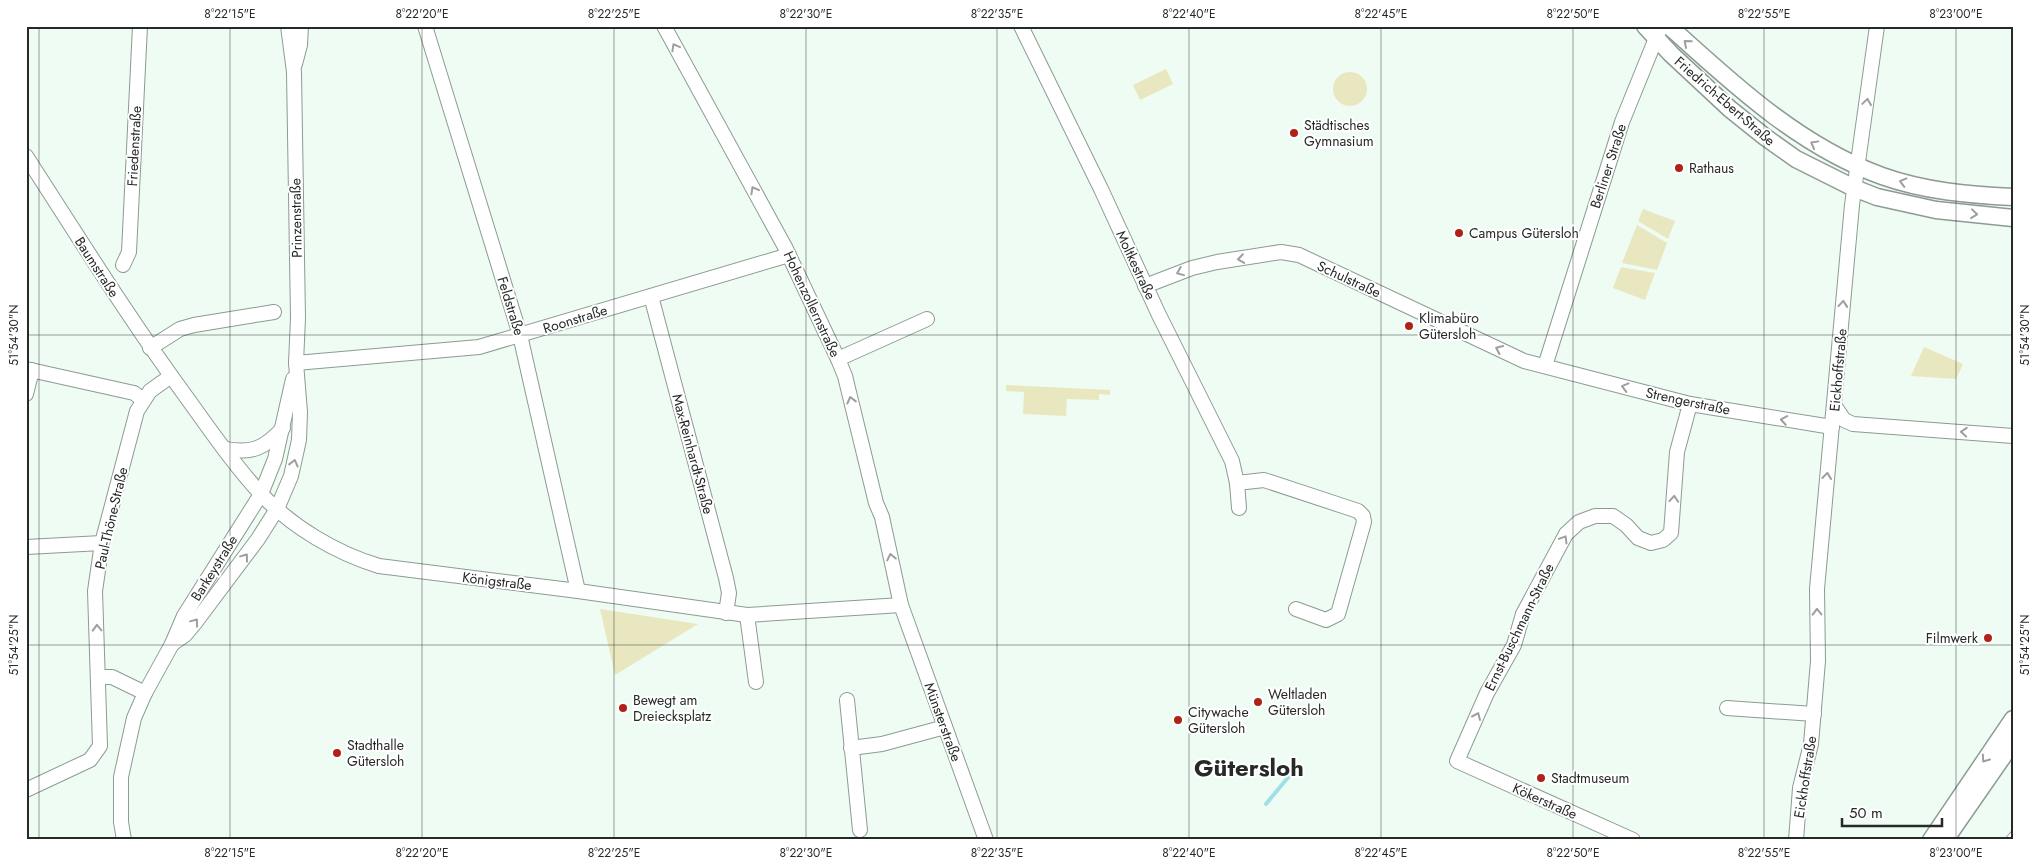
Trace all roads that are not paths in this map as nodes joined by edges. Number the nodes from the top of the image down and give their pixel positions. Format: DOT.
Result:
graph roads {
  1 [pos="140,26"];
  2 [pos="288,26"];
  3 [pos="301,26"];
  4 [pos="425,26"];
  5 [pos="664,26"];
  6 [pos="1021,26"];
  7 [pos="1669,26"];
  8 [pos="1877,26"];
  9 [pos="1654,30"];
  10 [pos="294,72"];
  11 [pos="26,156"];
  12 [pos="1858,166"];
  13 [pos="1854,188"];
  14 [pos="2013,197"];
  15 [pos="2013,218"];
  16 [pos="789,255"];
  17 [pos="123,265"];
  18 [pos="1145,286"];
  19 [pos="651,296"];
  20 [pos="274,312"];
  21 [pos="927,319"];
  22 [pos="520,335"];
  23 [pos="150,348"];
  24 [pos="838,359"];
  25 [pos="296,363"];
  26 [pos="1545,366"];
  27 [pos="29,369"];
  28 [pos="171,376"];
  29 [pos="26,394"];
  30 [pos="143,400"];
  31 [pos="1690,404"];
  32 [pos="1834,405"];
  33 [pos="1832,427"];
  34 [pos="283,428"];
  35 [pos="2013,436"];
  36 [pos="225,449"];
  37 [pos="1237,483"];
  38 [pos="261,494"];
  39 [pos="1239,508"];
  40 [pos="277,509"];
  41 [pos="102,544"];
  42 [pos="26,547"];
  43 [pos="578,591"];
  44 [pos="900,605"];
  45 [pos="1296,609"];
  46 [pos="726,613"];
  47 [pos="747,615"];
  48 [pos="172,644"];
  49 [pos="99,676"];
  50 [pos="756,682"];
  51 [pos="145,693"];
  52 [pos="847,700"];
  53 [pos="1727,708"];
  54 [pos="1814,714"];
  55 [pos="2013,719"];
  56 [pos="945,726"];
  57 [pos="2013,742"];
  58 [pos="851,748"];
  59 [pos="1457,761"];
  60 [pos="26,790"];
  61 [pos="860,830"];
  62 [pos="984,834"];
  63 [pos="124,840"];
  64 [pos="1633,840"];
  65 [pos="1796,840"];
  66 [pos="1931,840"];
  67 [pos="1945,840"];
  1 -- 17 [label="street, Friedenstraße"];
  2 -- 10 [label="street, Prinzenstraße"];
  3 -- 10 [label="street, Prinzenstraße"];
  4 -- 22 [label="street, Feldstraße"];
  16 -- 5 [label="street, Hohenzollernstraße, one-way"];
  6 -- 18 [label="street, Moltkestraße"];
  12 -- 7 [label="main road, Friedrich-Ebert-Straße, one-way"];
  12 -- 8 [label="street, Eickhoffstraße, one-way"];
  9 -- 13 [label="main road, Friedrich-Ebert-Straße"];
  9 -- 26 [label="street, Berliner Straße"];
  10 -- 25 [label="street, Prinzenstraße"];
  11 -- 23 [label="street, Baumstraße"];
  12 -- 13 [label="street, Eickhoffstraße"];
  14 -- 12 [label="main road, Friedrich-Ebert-Straße, one-way"];
  13 -- 15 [label="main road, Friedrich-Ebert-Straße, one-way"];
  32 -- 13 [label="street, Eickhoffstraße, one-way"];
  16 -- 19 [label="street, Roonstraße"];
  16 -- 24 [label="street, Hohenzollernstraße"];
  26 -- 18 [label="street, Schulstraße, one-way"];
  18 -- 37 [label="street, Moltkestraße"];
  19 -- 22 [label="street, Roonstraße"];
  19 -- 46 [label="street, Max-Reinhardt-Straße"];
  20 -- 23 [label="street"];
  21 -- 24 [label="street"];
  22 -- 25 [label="street, Roonstraße"];
  22 -- 43 [label="street, Feldstraße"];
  23 -- 28 [label="street, Baumstraße"];
  44 -- 24 [label="street, Hohenzollernstraße, one-way"];
  25 -- 34 [label="street, Prinzenstraße"];
  40 -- 25 [label="street, Prinzenstraße, one-way"];
  31 -- 26 [label="street, Strengerstraße, one-way"];
  27 -- 29 [label="street"];
  27 -- 30 [label="street"];
  28 -- 30 [label="street, Paul-Thöne-Straße"];
  28 -- 36 [label="street, Königstraße"];
  30 -- 41 [label="street, Paul-Thöne-Straße"];
  33 -- 31 [label="street, Strengerstraße, one-way"];
  59 -- 31 [label="street, Ernst-Buschmann-Straße, one-way"];
  32 -- 33 [label="street, Eickhoffstraße"];
  35 -- 32 [label="street, one-way"];
  54 -- 33 [label="street, Eickhoffstraße, one-way"];
  34 -- 36 [label="street"];
  34 -- 38 [label="street, Prinzenstraße"];
  36 -- 38 [label="street, Königstraße"];
  37 -- 39 [label="street, Moltkestraße"];
  37 -- 45 [label="street"];
  38 -- 40 [label="street, Königstraße"];
  38 -- 48 [label="street, Barkeystraße"];
  40 -- 43 [label="street, Königstraße"];
  48 -- 40 [label="street, Barkeystraße, one-way"];
  41 -- 42 [label="street"];
  49 -- 41 [label="street, Paul-Thöne-Straße, one-way"];
  43 -- 46 [label="street, Königstraße"];
  44 -- 47 [label="street, Königstraße"];
  44 -- 56 [label="street, Münsterstraße"];
  46 -- 47 [label="street, Königstraße"];
  47 -- 50 [label="street"];
  48 -- 51 [label="street, Barkeystraße"];
  49 -- 51 [label="street"];
  49 -- 60 [label="street, Paul-Thöne-Straße"];
  51 -- 63 [label="street, Barkeystraße"];
  52 -- 58 [label="street"];
  53 -- 54 [label="street"];
  54 -- 65 [label="street, Eickhoffstraße"];
  55 -- 66 [label="main road, one-way"];
  56 -- 58 [label="street"];
  56 -- 62 [label="street, Münsterstraße"];
  57 -- 67 [label="main road"];
  58 -- 61 [label="street"];
  59 -- 64 [label="street, Kökerstraße"];
}
